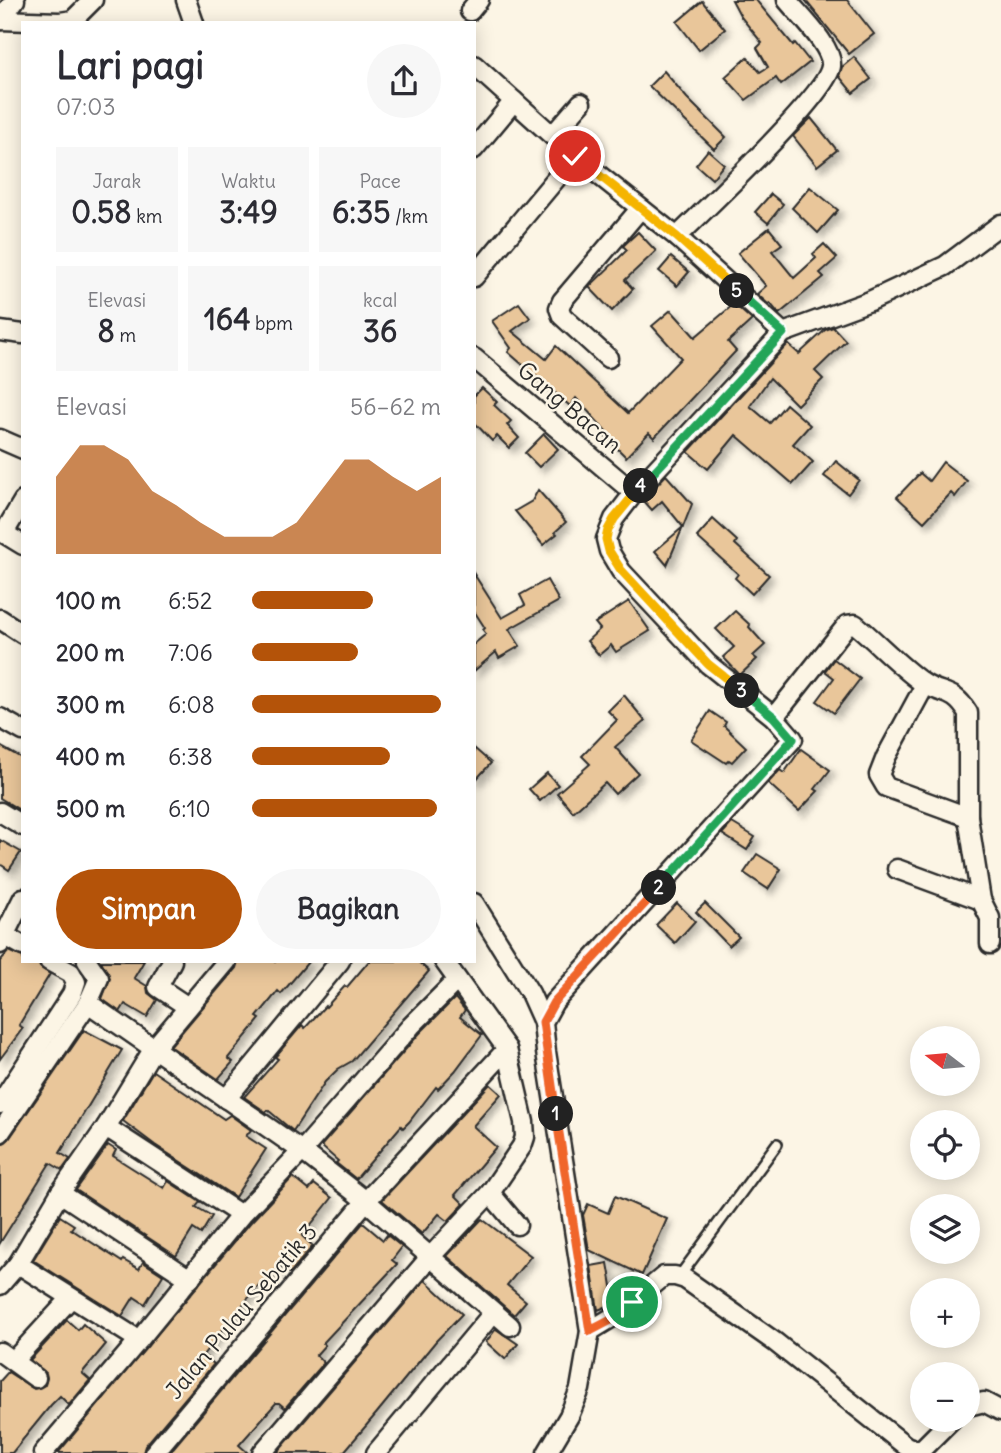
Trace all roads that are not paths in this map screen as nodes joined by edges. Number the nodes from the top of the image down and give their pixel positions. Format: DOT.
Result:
graph roads {
  1 [pos="15,0"];
  2 [pos="93,0"];
  3 [pos="186,0"];
  4 [pos="788,0"];
  5 [pos="0,20"];
  6 [pos="30,21"];
  7 [pos="66,21"];
  8 [pos="193,21"];
  9 [pos="476,67"];
  10 [pos="514,101"];
  11 [pos="581,103"];
  12 [pos="553,135"];
  13 [pos="476,147"];
  14 [pos="575,156"];
  15 [pos="640,209"];
  16 [pos="1001,224"];
  17 [pos="677,237"];
  18 [pos="476,274"];
  19 [pos="0,331"];
  20 [pos="783,333"];
  21 [pos="21,334"];
  22 [pos="608,358"];
  23 [pos="476,360"];
  24 [pos="0,439"];
  25 [pos="21,448"];
  26 [pos="634,493"];
  27 [pos="21,504"];
  28 [pos="2,532"];
  29 [pos="21,544"];
  30 [pos="0,619"];
  31 [pos="21,633"];
  32 [pos="925,685"];
  33 [pos="774,717"];
  34 [pos="0,718"];
  35 [pos="21,731"];
  36 [pos="0,813"];
  37 [pos="968,817"];
  38 [pos="21,825"];
  39 [pos="897,869"];
  40 [pos="981,900"];
  41 [pos="476,906"];
  42 [pos="12,915"];
  43 [pos="2,937"];
  44 [pos="990,944"];
  45 [pos="21,945"];
  46 [pos="53,963"];
  47 [pos="88,963"];
  48 [pos="171,963"];
  49 [pos="226,963"];
  50 [pos="338,963"];
  51 [pos="445,963"];
  52 [pos="457,980"];
  53 [pos="88,1003"];
  54 [pos="188,1007"];
  55 [pos="543,1022"];
  56 [pos="154,1048"];
  57 [pos="507,1049"];
  58 [pos="226,1100"];
  59 [pos="0,1104"];
  60 [pos="106,1127"];
  61 [pos="0,1133"];
  62 [pos="777,1144"];
  63 [pos="302,1151"];
  64 [pos="60,1193"];
  65 [pos="491,1193"];
  66 [pos="366,1201"];
  67 [pos="241,1215"];
  68 [pos="517,1225"];
  69 [pos="430,1255"];
  70 [pos="18,1264"];
  71 [pos="679,1277"];
  72 [pos="190,1279"];
  73 [pos="1,1282"];
  74 [pos="71,1298"];
  75 [pos="493,1313"];
  76 [pos="510,1326"];
  77 [pos="590,1331"];
  78 [pos="139,1340"];
  79 [pos="7,1356"];
  80 [pos="36,1378"];
  81 [pos="980,1403"];
  82 [pos="1001,1411"];
  83 [pos="939,1432"];
  84 [pos="43,1453"];
  85 [pos="154,1453"];
  86 [pos="262,1453"];
  87 [pos="376,1453"];
  88 [pos="547,1453"];
  1 -- 5 [label="street"];
  2 -- 7 [label="street"];
  3 -- 8 [label="street"];
  4 -- 17 [label="street"];
  5 -- 6 [label="street"];
  9 -- 10 [label="street"];
  10 -- 12 [label="street"];
  10 -- 13 [label="street"];
  11 -- 12 [label="street"];
  12 -- 14 [label="street"];
  14 -- 15 [label="street"];
  14 -- 18 [label="street"];
  15 -- 17 [label="street"];
  15 -- 22 [label="street"];
  16 -- 20 [label="street"];
  17 -- 20 [label="street"];
  19 -- 21 [label="street"];
  20 -- 26 [label="street"];
  23 -- 26 [label="street, Gang Bacan"];
  24 -- 25 [label="street"];
  26 -- 33 [label="street"];
  27 -- 28 [label="street"];
  28 -- 29 [label="street"];
  30 -- 31 [label="street"];
  32 -- 33 [label="street"];
  32 -- 37 [label="street"];
  32 -- 37 [label="street"];
  33 -- 55 [label="street"];
  34 -- 35 [label="street"];
  36 -- 38 [label="street"];
  37 -- 40 [label="street"];
  39 -- 40 [label="street"];
  40 -- 44 [label="street"];
  41 -- 55 [label="street"];
  42 -- 43 [label="street"];
  43 -- 45 [label="street"];
  46 -- 59 [label="street"];
  47 -- 53 [label="street"];
  48 -- 54 [label="street"];
  49 -- 54 [label="street"];
  50 -- 58 [label="street"];
  51 -- 52 [label="street"];
  52 -- 57 [label="street"];
  52 -- 63 [label="street"];
  53 -- 56 [label="street"];
  53 -- 61 [label="street"];
  54 -- 56 [label="street"];
  55 -- 77 [label="street"];
  56 -- 58 [label="street"];
  56 -- 60 [label="street"];
  57 -- 65 [label="street"];
  57 -- 66 [label="street, Jalan Pulau Sebatik 3"];
  58 -- 63 [label="street"];
  60 -- 64 [label="street"];
  60 -- 67 [label="street"];
  62 -- 71 [label="lane"];
  63 -- 66 [label="street"];
  63 -- 67 [label="street"];
  64 -- 70 [label="street"];
  64 -- 72 [label="street"];
  65 -- 68 [label="street"];
  65 -- 69 [label="street"];
  66 -- 69 [label="street"];
  66 -- 85 [label="street, Jalan Pulau Sebatik 3"];
  67 -- 72 [label="street"];
  69 -- 75 [label="street"];
  69 -- 86 [label="street"];
  70 -- 73 [label="street"];
  70 -- 74 [label="street"];
  71 -- 77 [label="street"];
  71 -- 83 [label="street"];
  72 -- 78 [label="street"];
  74 -- 78 [label="street"];
  74 -- 79 [label="street"];
  75 -- 76 [label="street"];
  75 -- 87 [label="street"];
  77 -- 88 [label="street"];
  78 -- 84 [label="street"];
  79 -- 80 [label="street"];
  81 -- 82 [label="street"];
}
